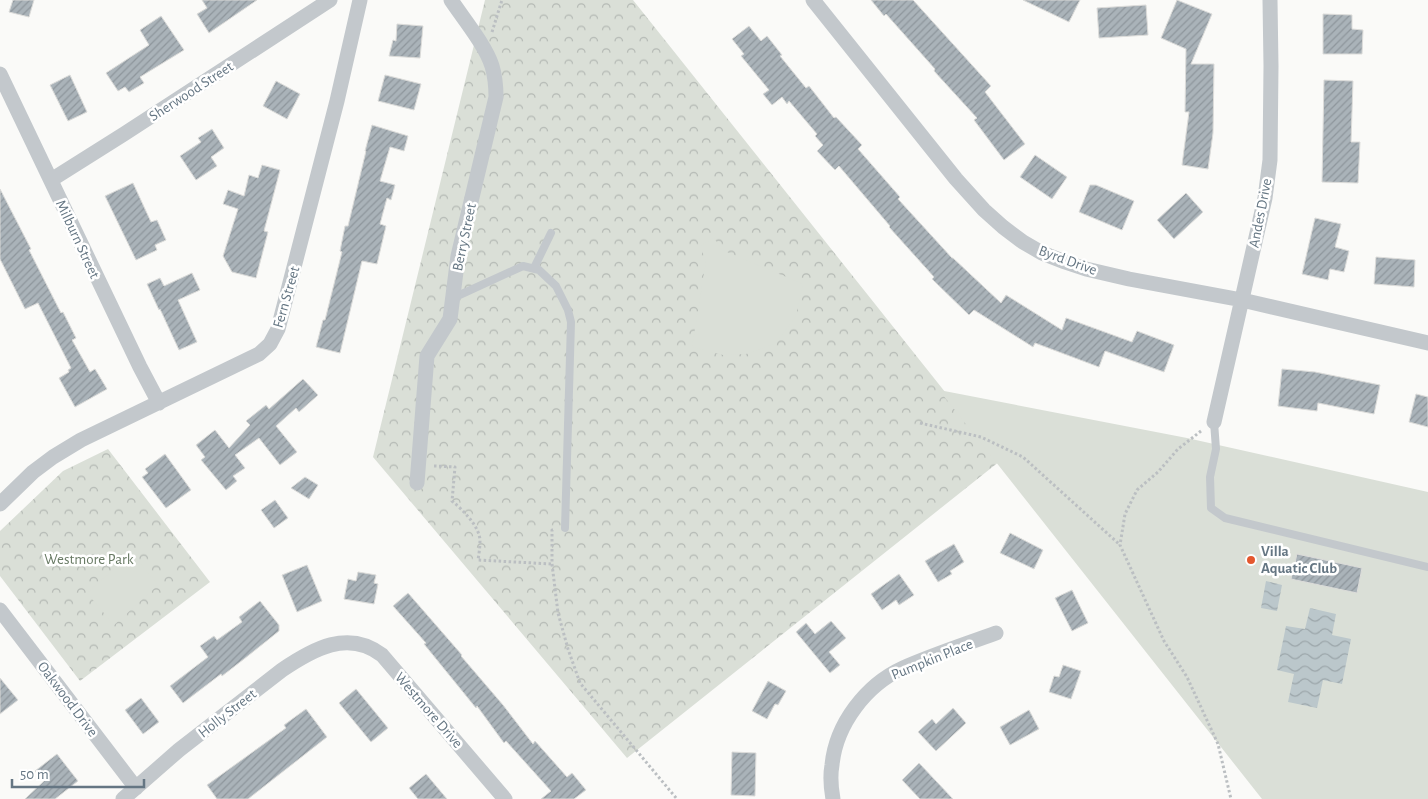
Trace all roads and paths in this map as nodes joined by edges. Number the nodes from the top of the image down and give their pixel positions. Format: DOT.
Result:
graph roads {
  1 [pos="330,0"];
  2 [pos="360,0"];
  3 [pos="451,0"];
  4 [pos="502,0"];
  5 [pos="813,0"];
  6 [pos="1270,0"];
  7 [pos="485,52"];
  8 [pos="0,74"];
  9 [pos="50,180"];
  10 [pos="551,234"];
  11 [pos="534,268"];
  12 [pos="453,298"];
  13 [pos="1242,300"];
  14 [pos="1428,343"];
  15 [pos="158,403"];
  16 [pos="1214,422"];
  17 [pos="920,423"];
  18 [pos="418,466"];
  19 [pos="417,483"];
  20 [pos="0,504"];
  21 [pos="565,528"];
  22 [pos="1120,545"];
  23 [pos="552,564"];
  24 [pos="1428,566"];
  25 [pos="0,610"];
  26 [pos="996,633"];
  27 [pos="340,642"];
  28 [pos="136,788"];
  29 [pos="123,799"];
  30 [pos="505,799"];
  31 [pos="677,799"];
  32 [pos="833,799"];
  33 [pos="1231,799"];
  1 -- 9 [label="street, Sherwood Street"];
  2 -- 15 [label="street, Fern Street"];
  3 -- 7 [label="street, Berry Street"];
  4 -- 7 [label="path"];
  5 -- 13 [label="street, Byrd Drive"];
  6 -- 13 [label="street, Andes Drive"];
  7 -- 12 [label="street, Berry Street"];
  8 -- 9 [label="street, Milburn Street"];
  9 -- 15 [label="street, Milburn Street"];
  10 -- 11 [label="lane"];
  11 -- 12 [label="lane"];
  11 -- 21 [label="lane"];
  12 -- 18 [label="street, Berry Street"];
  13 -- 14 [label="street, Byrd Drive"];
  13 -- 16 [label="street, Andes Drive"];
  15 -- 20 [label="street, Fern Street"];
  16 -- 22 [label="path"];
  16 -- 24 [label="lane"];
  17 -- 22 [label="path"];
  18 -- 19 [label="street, Berry Street"];
  18 -- 23 [label="path"];
  21 -- 23 [label="path"];
  22 -- 33 [label="path"];
  23 -- 31 [label="path"];
  25 -- 28 [label="street, Oakwood Drive"];
  26 -- 32 [label="street, Pumpkin Place"];
  27 -- 28 [label="street, Holly Street"];
  27 -- 30 [label="street, Westmore Drive"];
  28 -- 29 [label="street, Holly Street"];
}
